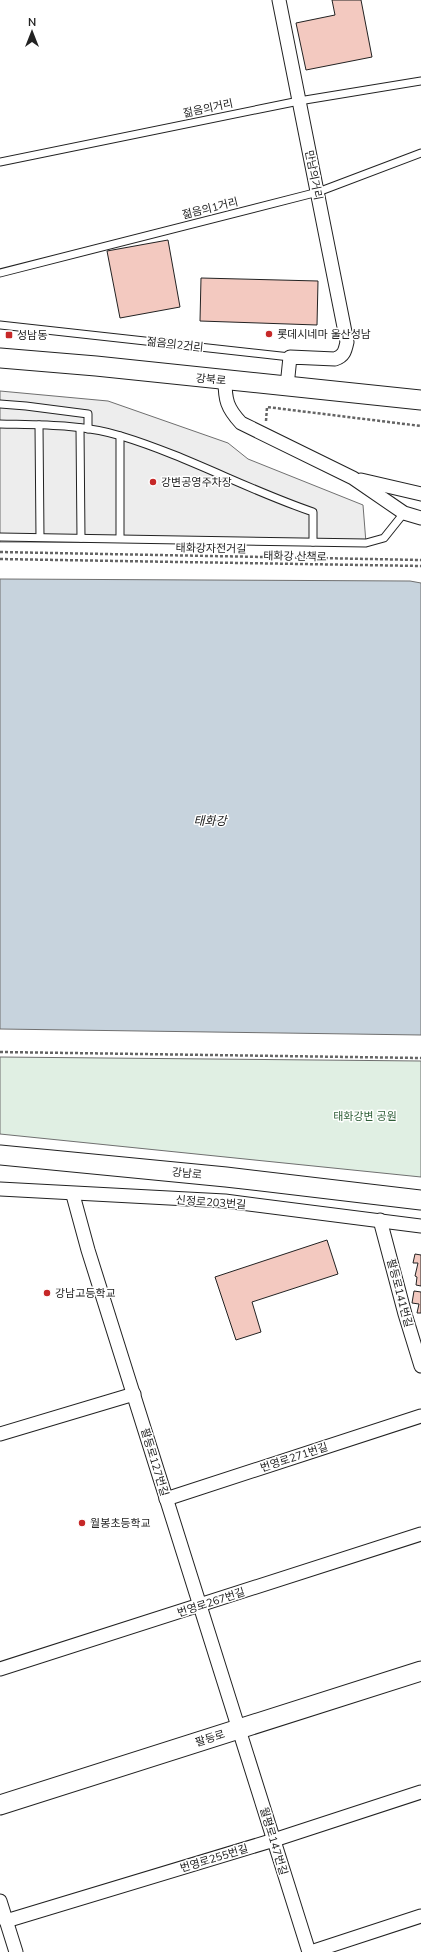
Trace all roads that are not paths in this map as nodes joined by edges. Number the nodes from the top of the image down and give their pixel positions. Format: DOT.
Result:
graph roads {
  1 [pos="279,0"];
  2 [pos="421,81"];
  3 [pos="299,101"];
  4 [pos="421,153"];
  5 [pos="0,162"];
  6 [pos="318,192"];
  7 [pos="0,273"];
  8 [pos="0,325"];
  9 [pos="346,350"];
  10 [pos="290,357"];
  11 [pos="0,358"];
  12 [pos="225,380"];
  13 [pos="287,386"];
  14 [pos="421,400"];
  15 [pos="0,404"];
  16 [pos="0,424"];
  17 [pos="39,425"];
  18 [pos="80,428"];
  19 [pos="88,429"];
  20 [pos="120,436"];
  21 [pos="353,478"];
  22 [pos="421,494"];
  23 [pos="404,513"];
  24 [pos="421,518"];
  25 [pos="0,537"];
  26 [pos="40,537"];
  27 [pos="81,538"];
  28 [pos="120,538"];
  29 [pos="313,542"];
  30 [pos="0,1155"];
  31 [pos="0,1189"];
  32 [pos="74,1194"];
  33 [pos="421,1200"];
  34 [pos="380,1220"];
  35 [pos="421,1226"];
  36 [pos="421,1366"];
  37 [pos="134,1394"];
  38 [pos="421,1416"];
  39 [pos="0,1434"];
  40 [pos="166,1499"];
  41 [pos="421,1534"];
  42 [pos="200,1605"];
  43 [pos="0,1669"];
  44 [pos="421,1671"];
  45 [pos="239,1729"];
  46 [pos="421,1792"];
  47 [pos="0,1806"];
  48 [pos="274,1840"];
  49 [pos="0,1901"];
  50 [pos="421,1916"];
  51 [pos="6,1921"];
  52 [pos="16,1952"];
  53 [pos="310,1952"];
  1 -- 3 [label="street, 만남의거리"];
  2 -- 3 [label="lane, 젊음의거리"];
  3 -- 5 [label="lane, 젊음의거리"];
  3 -- 6 [label="street, 만남의거리"];
  4 -- 6 [label="lane, 젊음의1거리"];
  6 -- 7 [label="lane, 젊음의1거리"];
  6 -- 9 [label="street, 만남의거리"];
  8 -- 10 [label="lane, 젊음의2거리"];
  9 -- 10 [label="street, 젊음의2거리"];
  10 -- 13 [label="street"];
  11 -- 12 [label="main road, 강북로"];
  12 -- 13 [label="main road, 강북로"];
  12 -- 21 [label="street"];
  13 -- 14 [label="main road, 강북로"];
  15 -- 19 [label="lane"];
  16 -- 17 [label="lane"];
  17 -- 18 [label="lane"];
  17 -- 26 [label="lane"];
  18 -- 19 [label="lane"];
  18 -- 27 [label="lane"];
  19 -- 20 [label="lane"];
  20 -- 28 [label="lane"];
  20 -- 29 [label="lane"];
  21 -- 22 [label="street"];
  21 -- 23 [label="street"];
  23 -- 24 [label="street"];
  23 -- 29 [label="lane"];
  25 -- 26 [label="lane"];
  26 -- 27 [label="lane"];
  27 -- 28 [label="lane"];
  28 -- 29 [label="lane"];
  30 -- 33 [label="main road, 강남로"];
  31 -- 32 [label="street, 신정로203번길"];
  32 -- 34 [label="street, 신정로203번길"];
  32 -- 37 [label="street, 팔등로127번길"];
  34 -- 35 [label="street, 신정로203번길"];
  34 -- 36 [label="street, 팔등로141번길"];
  37 -- 39 [label="street"];
  37 -- 40 [label="street, 팔등로127번길"];
  38 -- 40 [label="street, 번영로271번길"];
  40 -- 42 [label="street, 팔등로127번길"];
  41 -- 42 [label="street, 번영로267번길"];
  42 -- 43 [label="street, 번영로267번길"];
  42 -- 45 [label="street, 팔등로127번길"];
  44 -- 45 [label="main road, 팔등로"];
  45 -- 47 [label="main road, 팔등로"];
  45 -- 48 [label="street, 월평로147번길"];
  46 -- 48 [label="street, 번영로255번길"];
  48 -- 51 [label="street, 번영로255번길"];
  48 -- 53 [label="street, 월평로147번길"];
  49 -- 51 [label="street"];
  50 -- 53 [label="street"];
  51 -- 52 [label="street"];
}
